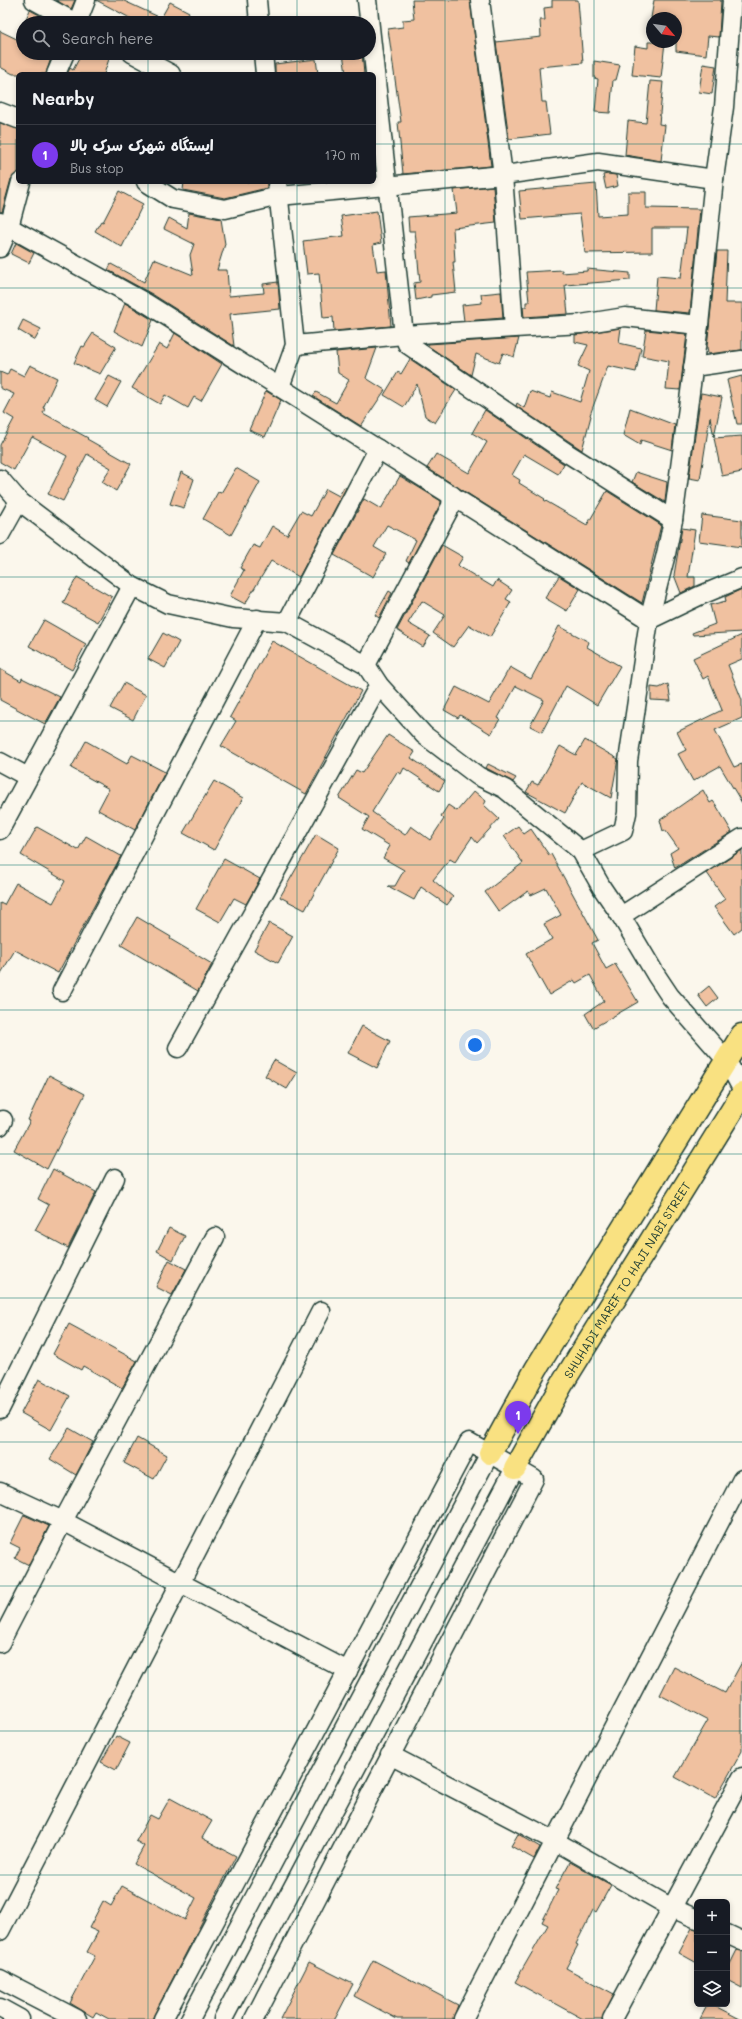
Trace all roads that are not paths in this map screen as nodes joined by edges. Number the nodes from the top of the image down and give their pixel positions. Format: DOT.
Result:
graph roads {
  1 [pos="34,0"];
  2 [pos="86,0"];
  3 [pos="257,0"];
  4 [pos="367,0"];
  5 [pos="480,0"];
  6 [pos="732,0"];
  7 [pos="63,16"];
  8 [pos="79,16"];
  9 [pos="259,16"];
  10 [pos="369,16"];
  11 [pos="62,60"];
  12 [pos="145,60"];
  13 [pos="264,60"];
  14 [pos="373,60"];
  15 [pos="57,72"];
  16 [pos="167,72"];
  17 [pos="265,72"];
  18 [pos="374,72"];
  19 [pos="376,88"];
  20 [pos="0,112"];
  21 [pos="16,119"];
  22 [pos="503,175"];
  23 [pos="714,179"];
  24 [pos="20,184"];
  25 [pos="149,184"];
  26 [pos="386,185"];
  27 [pos="278,189"];
  28 [pos="4,224"];
  29 [pos="0,248"];
  30 [pos="699,325"];
  31 [pos="514,328"];
  32 [pos="404,335"];
  33 [pos="295,345"];
  34 [pos="742,360"];
  35 [pos="693,367"];
  36 [pos="280,387"];
  37 [pos="378,449"];
  38 [pos="0,479"];
  39 [pos="452,495"];
  40 [pos="19,500"];
  41 [pos="673,520"];
  42 [pos="0,535"];
  43 [pos="742,578"];
  44 [pos="132,586"];
  45 [pos="257,619"];
  46 [pos="649,620"];
  47 [pos="287,622"];
  48 [pos="366,664"];
  49 [pos="379,685"];
  50 [pos="0,762"];
  51 [pos="28,777"];
  52 [pos="0,830"];
  53 [pos="742,838"];
  54 [pos="581,851"];
  55 [pos="621,916"];
  56 [pos="62,991"];
  57 [pos="742,1036"];
  58 [pos="178,1048"];
  59 [pos="727,1061"];
  60 [pos="742,1089"];
  61 [pos="742,1094"];
  62 [pos="115,1178"];
  63 [pos="215,1237"];
  64 [pos="321,1311"];
  65 [pos="0,1409"];
  66 [pos="490,1453"];
  67 [pos="515,1468"];
  68 [pos="742,1479"];
  69 [pos="0,1492"];
  70 [pos="63,1521"];
  71 [pos="180,1583"];
  72 [pos="0,1644"];
  73 [pos="348,1672"];
  74 [pos="390,1755"];
  75 [pos="742,1777"];
  76 [pos="555,1841"];
  77 [pos="672,1908"];
  78 [pos="694,1918"];
  79 [pos="0,1931"];
  80 [pos="729,1935"];
  81 [pos="742,1941"];
  82 [pos="0,1979"];
  83 [pos="0,2008"];
  84 [pos="20,2019"];
  85 [pos="77,2019"];
  86 [pos="163,2019"];
  87 [pos="190,2019"];
  88 [pos="223,2019"];
  89 [pos="254,2019"];
  90 [pos="463,2019"];
  91 [pos="612,2019"];
  1 -- 7 [label="street"];
  2 -- 8 [label="street"];
  3 -- 9 [label="street"];
  4 -- 10 [label="street"];
  5 -- 22 [label="street"];
  6 -- 23 [label="street"];
  11 -- 15 [label="street"];
  12 -- 16 [label="street"];
  13 -- 17 [label="street"];
  14 -- 18 [label="street"];
  19 -- 26 [label="street"];
  20 -- 21 [label="street"];
  22 -- 23 [label="street"];
  22 -- 26 [label="street"];
  22 -- 31 [label="street"];
  23 -- 30 [label="street"];
  24 -- 28 [label="street"];
  25 -- 27 [label="street"];
  26 -- 27 [label="street"];
  26 -- 32 [label="street"];
  27 -- 33 [label="street"];
  28 -- 29 [label="street"];
  28 -- 36 [label="street"];
  30 -- 31 [label="street"];
  30 -- 35 [label="street"];
  31 -- 32 [label="street"];
  32 -- 33 [label="street"];
  32 -- 41 [label="street"];
  33 -- 36 [label="street"];
  34 -- 35 [label="street"];
  35 -- 41 [label="street"];
  36 -- 37 [label="street"];
  37 -- 39 [label="street"];
  37 -- 47 [label="street"];
  38 -- 40 [label="street"];
  39 -- 46 [label="street"];
  39 -- 48 [label="street"];
  40 -- 42 [label="street"];
  40 -- 44 [label="street"];
  41 -- 46 [label="street"];
  43 -- 46 [label="street"];
  44 -- 45 [label="street"];
  44 -- 51 [label="street"];
  45 -- 47 [label="street"];
  45 -- 56 [label="street"];
  46 -- 54 [label="street"];
  47 -- 48 [label="street"];
  48 -- 49 [label="street"];
  49 -- 54 [label="street"];
  49 -- 58 [label="street"];
  50 -- 51 [label="street"];
  51 -- 52 [label="street"];
  53 -- 55 [label="street"];
  54 -- 55 [label="street"];
  55 -- 59 [label="street"];
  57 -- 59 [label="main road"];
  59 -- 60 [label="street"];
  59 -- 66 [label="main road"];
  61 -- 67 [label="main road, SHUHADI MAREF TO HAJI NABI STREET"];
  62 -- 65 [label="street"];
  63 -- 70 [label="street"];
  64 -- 71 [label="street"];
  66 -- 67 [label="street"];
  66 -- 73 [label="street"];
  66 -- 87 [label="street"];
  67 -- 74 [label="street"];
  67 -- 88 [label="street"];
  68 -- 76 [label="street"];
  69 -- 70 [label="street"];
  70 -- 71 [label="street"];
  70 -- 72 [label="street"];
  71 -- 73 [label="street"];
  71 -- 79 [label="street"];
  73 -- 86 [label="street"];
  74 -- 76 [label="street"];
  74 -- 89 [label="street"];
  75 -- 77 [label="street"];
  76 -- 77 [label="street"];
  76 -- 90 [label="street"];
  77 -- 78 [label="street"];
  77 -- 91 [label="street"];
  80 -- 81 [label="street"];
  82 -- 85 [label="street"];
  83 -- 84 [label="street"];
}
